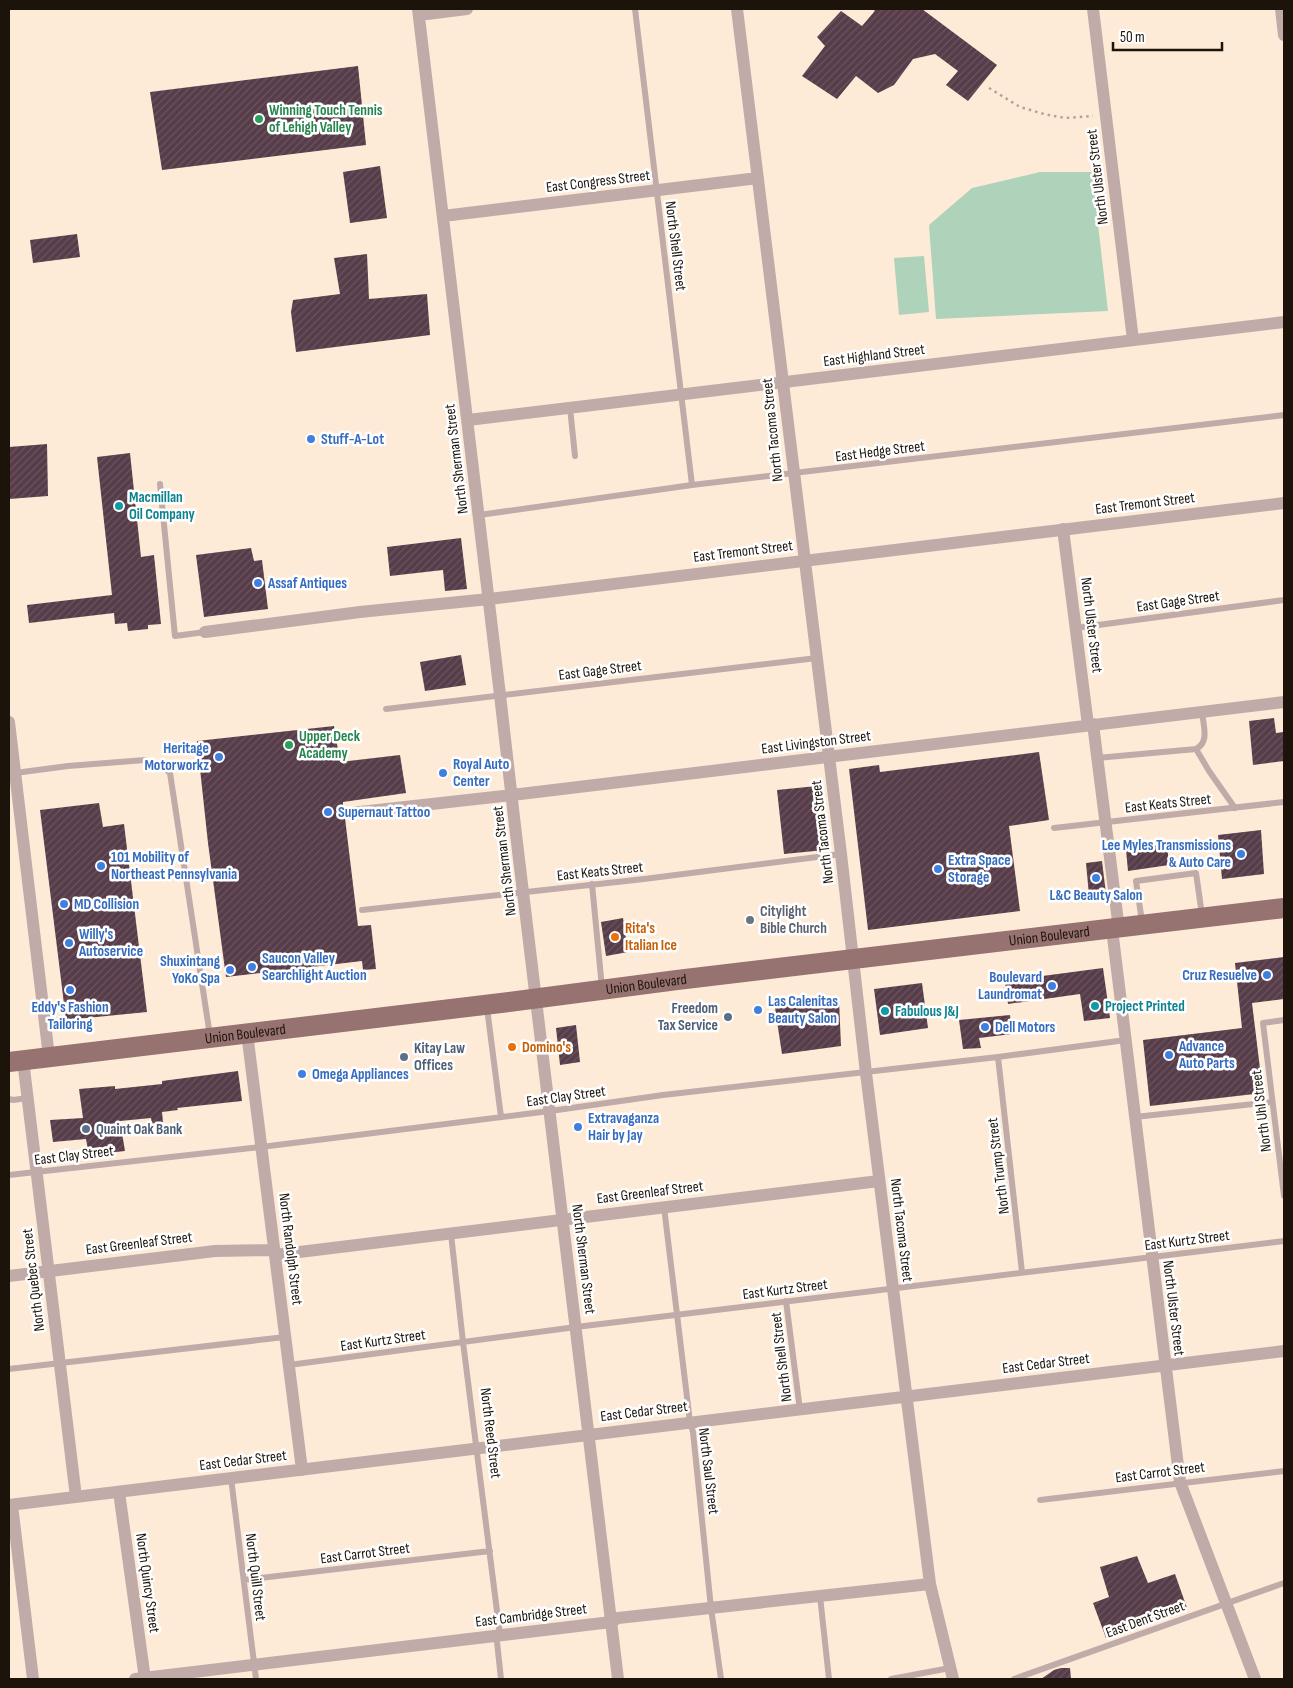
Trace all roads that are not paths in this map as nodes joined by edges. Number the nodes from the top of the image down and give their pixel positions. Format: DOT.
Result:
graph roads {
  1 [pos="467,9"];
  2 [pos="635,9"];
  3 [pos="737,9"];
  4 [pos="1093,9"];
  5 [pos="1281,9"];
  6 [pos="418,12"];
  7 [pos="1284,35"];
  8 [pos="758,178"];
  9 [pos="656,190"];
  10 [pos="443,216"];
  11 [pos="1284,322"];
  12 [pos="1133,340"];
  13 [pos="783,382"];
  14 [pos="681,394"];
  15 [pos="570,408"];
  16 [pos="1284,415"];
  17 [pos="468,420"];
  18 [pos="575,456"];
  19 [pos="793,474"];
  20 [pos="160,484"];
  21 [pos="692,486"];
  22 [pos="1284,503"];
  23 [pos="478,515"];
  24 [pos="1063,529"];
  25 [pos="804,560"];
  26 [pos="489,599"];
  27 [pos="1284,600"];
  28 [pos="1076,628"];
  29 [pos="205,632"];
  30 [pos="817,658"];
  31 [pos="500,695"];
  32 [pos="1284,702"];
  33 [pos="386,709"];
  34 [pos="1202,711"];
  35 [pos="9,722"];
  36 [pos="1091,725"];
  37 [pos="1196,749"];
  38 [pos="829,757"];
  39 [pos="1097,758"];
  40 [pos="15,773"];
  41 [pos="512,795"];
  42 [pos="1284,802"];
  43 [pos="1235,808"];
  44 [pos="351,813"];
  45 [pos="1106,822"];
  46 [pos="1054,828"];
  47 [pos="841,854"];
  48 [pos="592,884"];
  49 [pos="524,892"];
  50 [pos="1284,908"];
  51 [pos="362,910"];
  52 [pos="1203,918"];
  53 [pos="1143,926"];
  54 [pos="1115,929"];
  55 [pos="854,960"];
  56 [pos="602,990"];
  57 [pos="536,998"];
  58 [pos="486,1004"];
  59 [pos="1284,1020"];
  60 [pos="247,1033"];
  61 [pos="210,1037"];
  62 [pos="1126,1040"];
  63 [pos="49,1057"];
  64 [pos="998,1057"];
  65 [pos="16,1061"];
  66 [pos="866,1073"];
  67 [pos="9,1098"];
  68 [pos="28,1098"];
  69 [pos="1272,1102"];
  70 [pos="550,1111"];
  71 [pos="501,1117"];
  72 [pos="1135,1117"];
  73 [pos="261,1147"];
  74 [pos="36,1172"];
  75 [pos="9,1175"];
  76 [pos="880,1181"];
  77 [pos="1284,1196"];
  78 [pos="664,1207"];
  79 [pos="562,1219"];
  80 [pos="451,1234"];
  81 [pos="1284,1241"];
  82 [pos="275,1252"];
  83 [pos="1152,1257"];
  84 [pos="49,1271"];
  85 [pos="1022,1272"];
  86 [pos="9,1276"];
  87 [pos="893,1288"];
  88 [pos="786,1301"];
  89 [pos="677,1314"];
  90 [pos="576,1327"];
  91 [pos="285,1337"];
  92 [pos="463,1342"];
  93 [pos="1284,1351"];
  94 [pos="59,1363"];
  95 [pos="289,1365"];
  96 [pos="1165,1365"];
  97 [pos="9,1369"];
  98 [pos="906,1397"];
  99 [pos="800,1410"];
  100 [pos="690,1422"];
  101 [pos="589,1436"];
  102 [pos="476,1449"];
  103 [pos="302,1470"];
  104 [pos="1283,1471"];
  105 [pos="231,1478"];
  106 [pos="1284,1479"];
  107 [pos="1180,1482"];
  108 [pos="119,1492"];
  109 [pos="76,1497"];
  110 [pos="1040,1500"];
  111 [pos="10,1505"];
  112 [pos="490,1551"];
  113 [pos="244,1580"];
  114 [pos="1284,1583"];
  115 [pos="930,1584"];
  116 [pos="820,1596"];
  117 [pos="1227,1603"];
  118 [pos="712,1608"];
  119 [pos="610,1622"];
  120 [pos="498,1638"];
  121 [pos="255,1664"];
  122 [pos="952,1674"];
  123 [pos="33,1679"];
  124 [pos="142,1679"];
  125 [pos="256,1679"];
  126 [pos="501,1679"];
  127 [pos="618,1679"];
  128 [pos="721,1679"];
  129 [pos="829,1679"];
  130 [pos="891,1679"];
  131 [pos="1014,1679"];
  132 [pos="1255,1679"];
  1 -- 6 [label="street"];
  2 -- 9 [label="lane, North Shell Street"];
  3 -- 8 [label="street, North Tacoma Street"];
  4 -- 12 [label="street, North Ulster Street"];
  5 -- 7 [label="street"];
  6 -- 10 [label="street, North Sherman Street"];
  8 -- 9 [label="street, East Congress Street"];
  8 -- 13 [label="street, North Tacoma Street"];
  9 -- 10 [label="street, East Congress Street"];
  9 -- 14 [label="lane, North Shell Street"];
  10 -- 17 [label="street, North Sherman Street"];
  11 -- 12 [label="street, East Highland Street"];
  12 -- 13 [label="street, East Highland Street"];
  13 -- 14 [label="street, East Highland Street"];
  13 -- 19 [label="street, North Tacoma Street"];
  14 -- 15 [label="street, East Highland Street"];
  14 -- 21 [label="lane, North Shell Street"];
  15 -- 17 [label="street, East Highland Street"];
  15 -- 18 [label="lane"];
  16 -- 19 [label="lane, East Hedge Street"];
  17 -- 23 [label="street, North Sherman Street"];
  19 -- 21 [label="lane, East Hedge Street"];
  19 -- 25 [label="street, North Tacoma Street"];
  20 -- 29 [label="lane"];
  21 -- 23 [label="lane, East Hedge Street"];
  22 -- 24 [label="street, East Tremont Street"];
  23 -- 26 [label="street, North Sherman Street"];
  24 -- 25 [label="street, East Tremont Street"];
  24 -- 28 [label="street, North Ulster Street"];
  25 -- 26 [label="street, East Tremont Street"];
  25 -- 30 [label="street, North Tacoma Street"];
  26 -- 29 [label="street, East Tremont Street"];
  26 -- 31 [label="street, North Sherman Street"];
  27 -- 28 [label="lane, East Gage Street"];
  28 -- 36 [label="street, North Ulster Street"];
  30 -- 31 [label="lane, East Gage Street"];
  30 -- 38 [label="street, North Tacoma Street"];
  31 -- 33 [label="lane, East Gage Street"];
  31 -- 41 [label="street, North Sherman Street"];
  32 -- 34 [label="street, East Livingston Street"];
  34 -- 36 [label="street, East Livingston Street"];
  34 -- 37 [label="lane"];
  35 -- 40 [label="street"];
  36 -- 38 [label="street, East Livingston Street"];
  36 -- 39 [label="street, North Ulster Street"];
  37 -- 39 [label="lane"];
  37 -- 43 [label="lane"];
  38 -- 41 [label="street, East Livingston Street"];
  38 -- 47 [label="street, North Tacoma Street"];
  39 -- 45 [label="street, North Ulster Street"];
  40 -- 61 [label="lane"];
  40 -- 63 [label="street"];
  41 -- 44 [label="street, East Livingston Street"];
  41 -- 49 [label="street, North Sherman Street"];
  42 -- 43 [label="lane, East Keats Street"];
  43 -- 45 [label="lane, East Keats Street"];
  45 -- 46 [label="lane, East Keats Street"];
  45 -- 54 [label="street, North Ulster Street"];
  47 -- 48 [label="lane, East Keats Street"];
  47 -- 55 [label="street, North Tacoma Street"];
  48 -- 49 [label="lane, East Keats Street"];
  48 -- 56 [label="lane"];
  49 -- 51 [label="lane, East Keats Street"];
  49 -- 57 [label="street, North Sherman Street"];
  50 -- 52 [label="main road, Union Boulevard"];
  52 -- 53 [label="main road, Union Boulevard"];
  52 -- 53 [label="lane"];
  53 -- 54 [label="main road, Union Boulevard"];
  54 -- 55 [label="main road, Union Boulevard"];
  54 -- 62 [label="street, North Ulster Street"];
  55 -- 56 [label="main road, Union Boulevard"];
  55 -- 66 [label="street, North Tacoma Street"];
  56 -- 57 [label="main road, Union Boulevard"];
  57 -- 58 [label="main road, Union Boulevard"];
  57 -- 70 [label="street, North Sherman Street"];
  58 -- 60 [label="main road, Union Boulevard"];
  58 -- 71 [label="lane"];
  59 -- 69 [label="lane, North Uhl Street"];
  60 -- 61 [label="main road, Union Boulevard"];
  60 -- 73 [label="street, North Randolph Street"];
  61 -- 63 [label="main road, Union Boulevard"];
  62 -- 64 [label="lane, East Clay Street"];
  62 -- 72 [label="street, North Ulster Street"];
  63 -- 65 [label="main road, Union Boulevard"];
  64 -- 66 [label="lane, East Clay Street"];
  64 -- 85 [label="lane, North Trump Street"];
  65 -- 68 [label="street, North Quebec Street"];
  66 -- 70 [label="lane, East Clay Street"];
  66 -- 76 [label="street, North Tacoma Street"];
  67 -- 68 [label="lane"];
  68 -- 74 [label="street, North Quebec Street"];
  69 -- 72 [label="lane"];
  69 -- 77 [label="lane, North Uhl Street"];
  70 -- 71 [label="lane, East Clay Street"];
  70 -- 79 [label="street, North Sherman Street"];
  71 -- 73 [label="lane, East Clay Street"];
  72 -- 83 [label="street, North Ulster Street"];
  73 -- 74 [label="lane, East Clay Street"];
  73 -- 82 [label="street, North Randolph Street"];
  74 -- 75 [label="lane, East Clay Street"];
  74 -- 84 [label="street, North Quebec Street"];
  76 -- 78 [label="street, East Greenleaf Street"];
  76 -- 87 [label="street, North Tacoma Street"];
  78 -- 79 [label="street, East Greenleaf Street"];
  78 -- 89 [label="lane, North Saul Street"];
  79 -- 80 [label="street, East Greenleaf Street"];
  79 -- 90 [label="street, North Sherman Street"];
  80 -- 82 [label="street, East Greenleaf Street"];
  80 -- 92 [label="lane, North Reed Street"];
  81 -- 83 [label="lane, East Kurtz Street"];
  82 -- 84 [label="street, East Greenleaf Street"];
  82 -- 91 [label="street, North Randolph Street"];
  83 -- 85 [label="lane, East Kurtz Street"];
  83 -- 96 [label="street, North Ulster Street"];
  84 -- 86 [label="street, East Greenleaf Street"];
  84 -- 94 [label="street, North Quebec Street"];
  85 -- 87 [label="lane, East Kurtz Street"];
  87 -- 88 [label="lane, East Kurtz Street"];
  87 -- 98 [label="street, North Tacoma Street"];
  88 -- 89 [label="lane, East Kurtz Street"];
  88 -- 99 [label="lane, North Shell Street"];
  89 -- 90 [label="lane, East Kurtz Street"];
  89 -- 100 [label="lane, North Saul Street"];
  90 -- 92 [label="lane, East Kurtz Street"];
  90 -- 101 [label="street, North Sherman Street"];
  91 -- 94 [label="lane"];
  91 -- 95 [label="street, North Randolph Street"];
  92 -- 95 [label="lane, East Kurtz Street"];
  92 -- 102 [label="lane, North Reed Street"];
  93 -- 96 [label="street, East Cedar Street"];
  94 -- 97 [label="lane"];
  94 -- 109 [label="street, North Quebec Street"];
  95 -- 103 [label="street, North Randolph Street"];
  96 -- 98 [label="street, East Cedar Street"];
  96 -- 107 [label="street, North Ulster Street"];
  98 -- 99 [label="street, East Cedar Street"];
  98 -- 115 [label="street, North Tacoma Street"];
  99 -- 100 [label="street, East Cedar Street"];
  100 -- 101 [label="street, East Cedar Street"];
  100 -- 118 [label="lane, North Saul Street"];
  101 -- 102 [label="street, East Cedar Street"];
  101 -- 119 [label="street, North Sherman Street"];
  102 -- 103 [label="street, East Cedar Street"];
  102 -- 112 [label="lane, North Reed Street"];
  103 -- 105 [label="street, East Cedar Street"];
  104 -- 106 [label="lane"];
  104 -- 107 [label="lane, East Carrot Street"];
  105 -- 108 [label="street, East Cedar Street"];
  105 -- 113 [label="lane, North Quill Street"];
  107 -- 110 [label="lane, East Carrot Street"];
  107 -- 117 [label="street, North Ulster Street"];
  108 -- 109 [label="street, East Cedar Street"];
  108 -- 124 [label="street, North Quincy Street"];
  109 -- 111 [label="street, East Cedar Street"];
  111 -- 123 [label="street"];
  112 -- 113 [label="lane, East Carrot Street"];
  112 -- 120 [label="lane, North Reed Street"];
  113 -- 121 [label="lane, North Quill Street"];
  114 -- 117 [label="lane, East Dent Street"];
  115 -- 116 [label="street, East Cambridge Street"];
  115 -- 122 [label="street, North Tacoma Street"];
  116 -- 118 [label="street, East Cambridge Street"];
  116 -- 129 [label="lane"];
  117 -- 131 [label="lane, East Dent Street"];
  117 -- 132 [label="street, North Ulster Street"];
  118 -- 119 [label="street, East Cambridge Street"];
  118 -- 128 [label="lane, North Saul Street"];
  119 -- 120 [label="street, East Cambridge Street"];
  119 -- 127 [label="street, North Sherman Street"];
  120 -- 121 [label="street, East Cambridge Street"];
  120 -- 126 [label="lane, North Reed Street"];
  121 -- 124 [label="street, East Cambridge Street"];
  121 -- 125 [label="lane, North Quill Street"];
  122 -- 130 [label="lane"];
}
